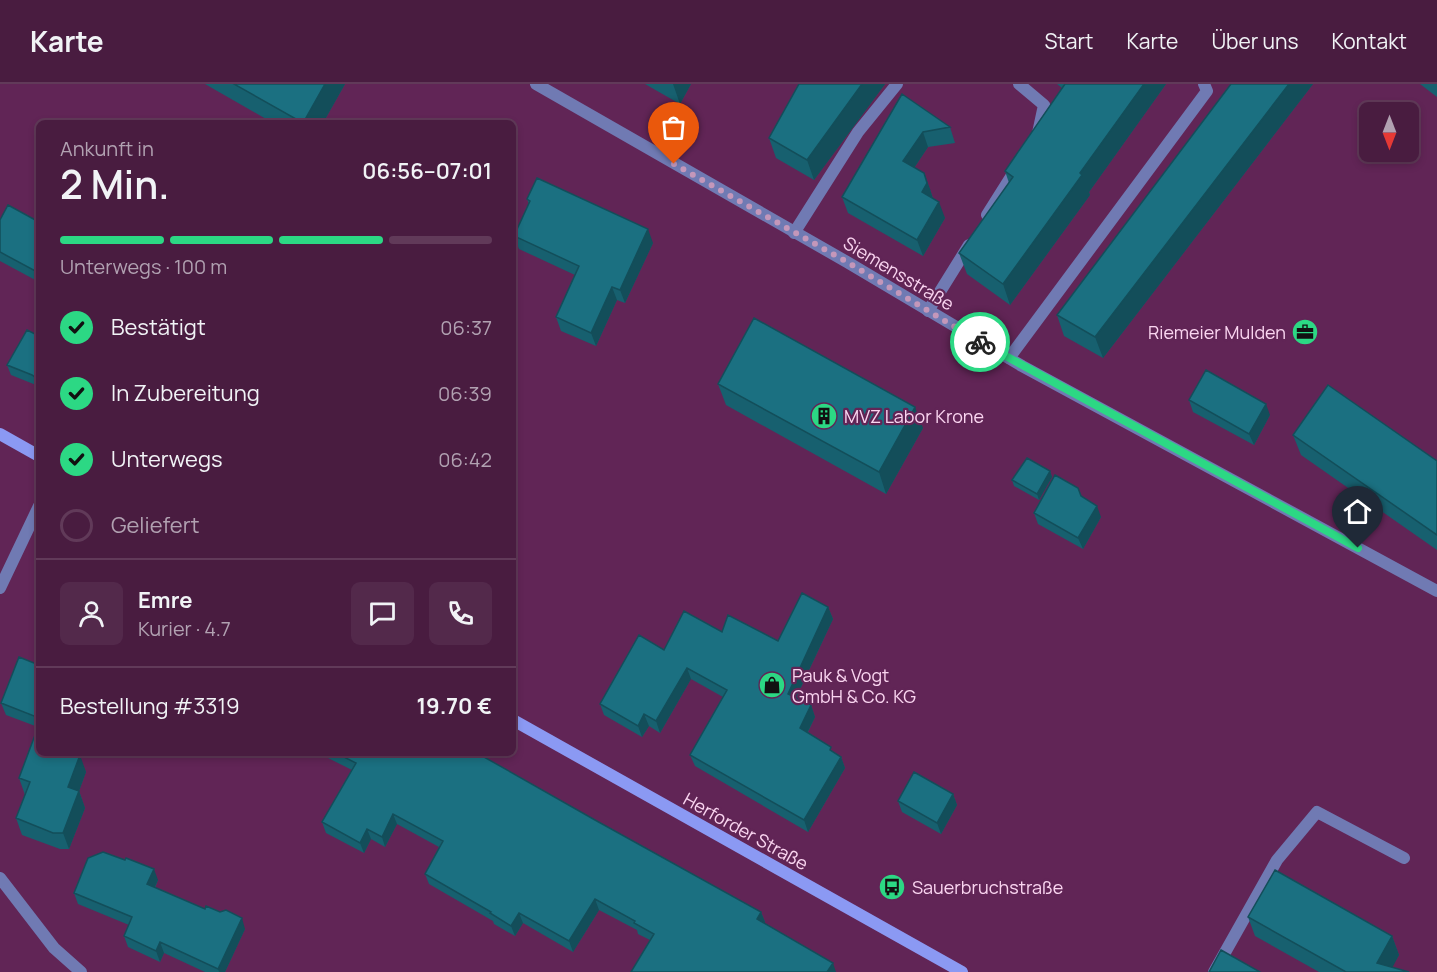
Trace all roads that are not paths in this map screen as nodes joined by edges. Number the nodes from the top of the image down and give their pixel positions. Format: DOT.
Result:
graph roads {
  1 [pos="536,84"];
  2 [pos="897,84"];
  3 [pos="1019,84"];
  4 [pos="1204,84"];
  5 [pos="1032,143"];
  6 [pos="1020,162"];
  7 [pos="794,232"];
  8 [pos="928,310"];
  9 [pos="1009,358"];
  10 [pos="0,434"];
  11 [pos="36,454"];
  12 [pos="36,512"];
  13 [pos="0,588"];
  14 [pos="1437,591"];
  15 [pos="516,722"];
  16 [pos="1404,858"];
  17 [pos="0,878"];
  18 [pos="81,972"];
  19 [pos="962,972"];
  20 [pos="1214,972"];
  1 -- 7 [label="street, Siemensstraße"];
  2 -- 7 [label="street"];
  3 -- 5 [label="street"];
  4 -- 9 [label="street"];
  6 -- 8 [label="street"];
  7 -- 8 [label="street, Siemensstraße"];
  8 -- 9 [label="street, Siemensstraße"];
  9 -- 14 [label="street, Siemensstraße"];
  10 -- 11 [label="main road"];
  12 -- 13 [label="street"];
  15 -- 19 [label="main road, Herforder Straße"];
  16 -- 20 [label="street"];
  17 -- 18 [label="street"];
}
